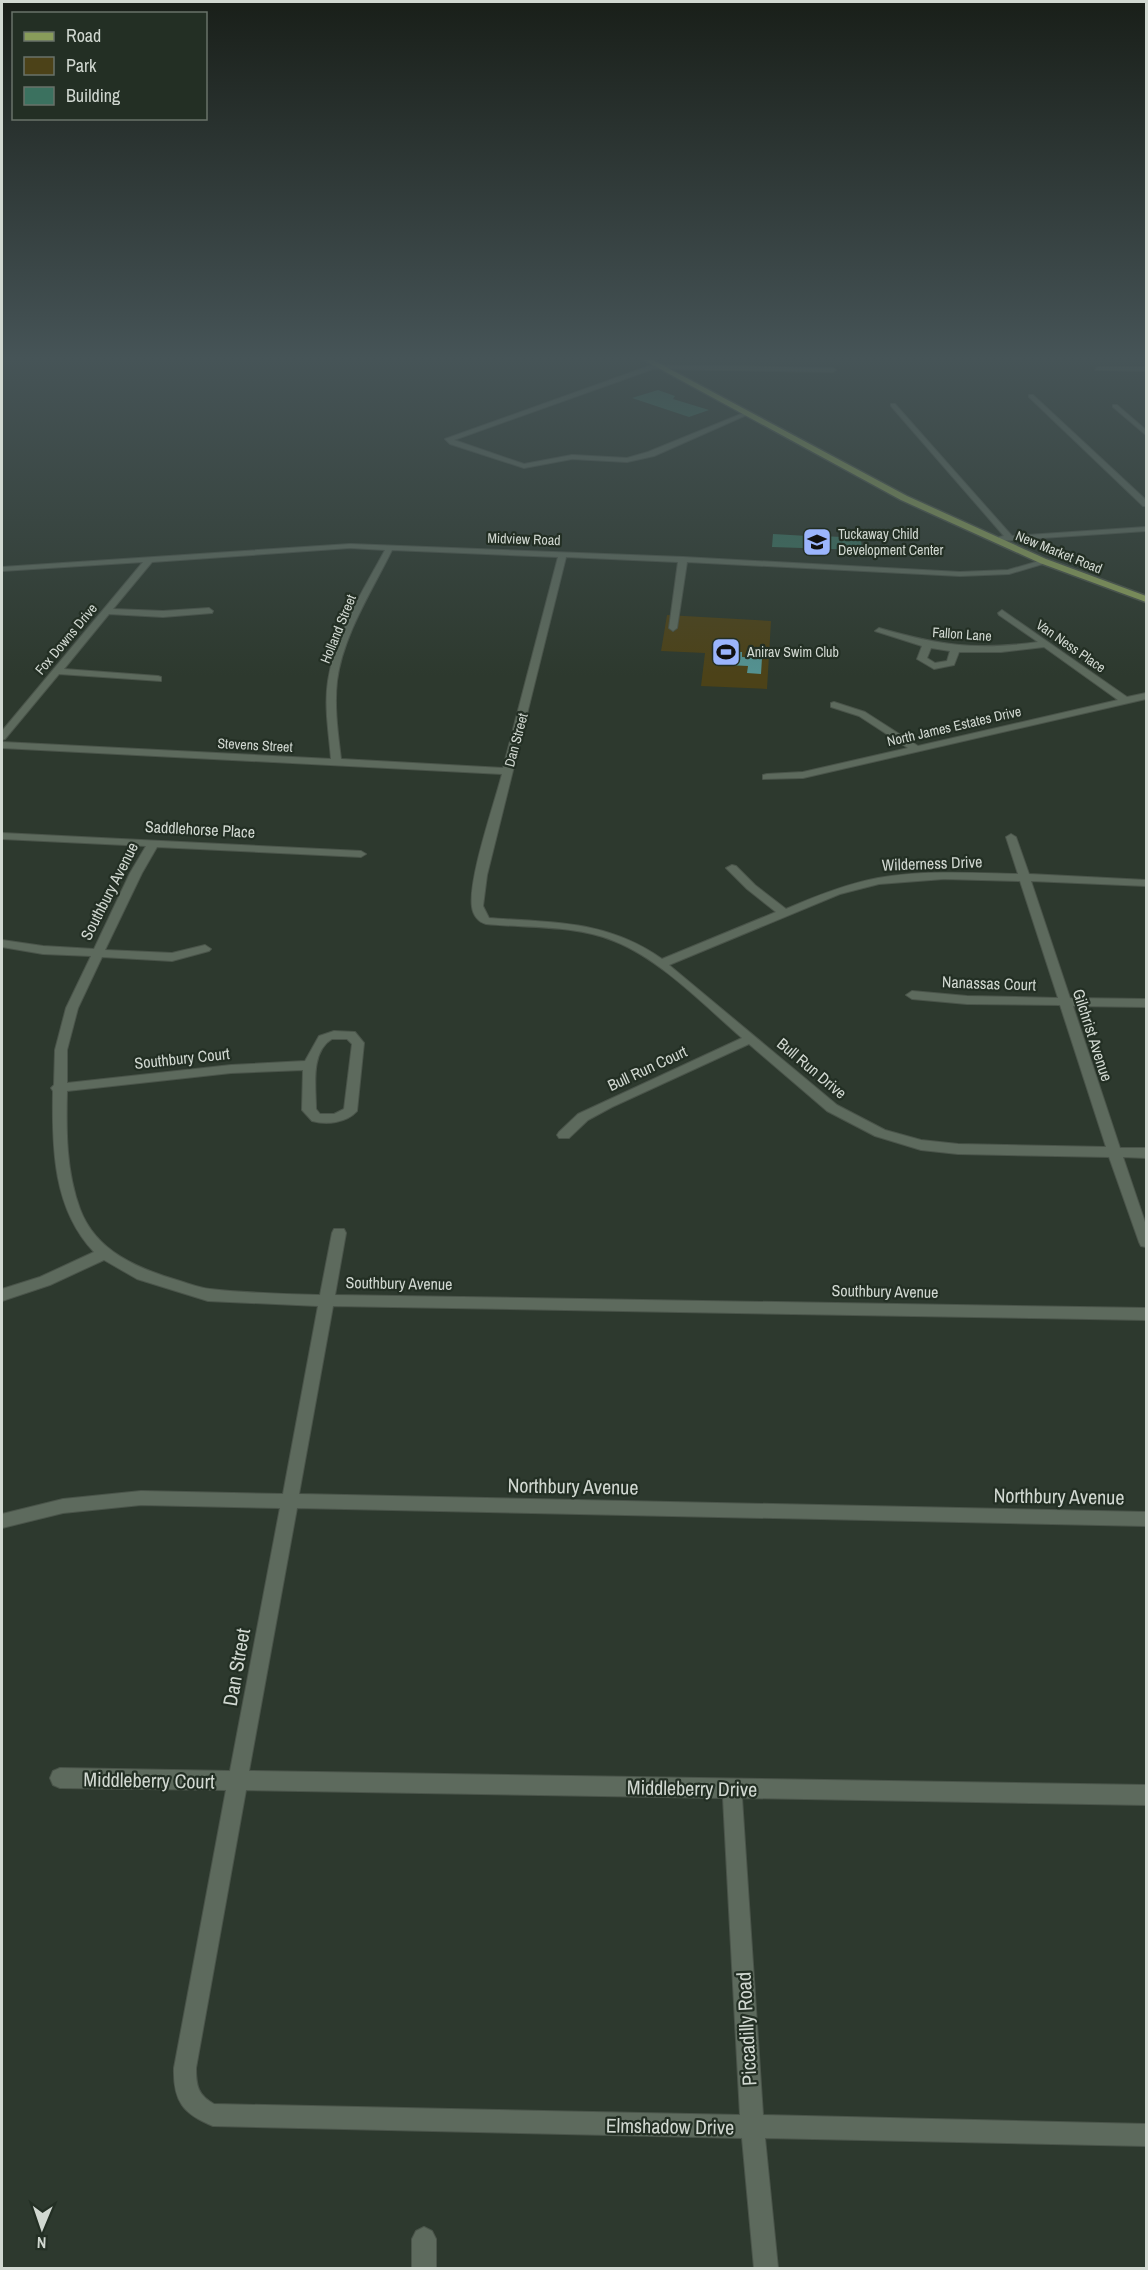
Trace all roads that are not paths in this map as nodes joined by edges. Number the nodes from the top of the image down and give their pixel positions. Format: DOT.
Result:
graph roads {
  1 [pos="843,465"];
  2 [pos="945,465"];
  3 [pos="1104,465"];
  4 [pos="1146,504"];
  5 [pos="1146,529"];
  6 [pos="1009,537"];
  7 [pos="995,541"];
  8 [pos="390,547"];
  9 [pos="563,554"];
  10 [pos="150,559"];
  11 [pos="683,560"];
  12 [pos="1043,561"];
  13 [pos="2,570"];
  14 [pos="1146,599"];
  15 [pos="108,610"];
  16 [pos="209,611"];
  17 [pos="1002,613"];
  18 [pos="673,628"];
  19 [pos="879,632"];
  20 [pos="1045,644"];
  21 [pos="927,646"];
  22 [pos="955,650"];
  23 [pos="57,672"];
  24 [pos="158,679"];
  25 [pos="1146,696"];
  26 [pos="1126,701"];
  27 [pos="834,705"];
  28 [pos="2,737"];
  29 [pos="2,745"];
  30 [pos="916,749"];
  31 [pos="336,763"];
  32 [pos="507,771"];
  33 [pos="767,777"];
  34 [pos="2,836"];
  35 [pos="1011,837"];
  36 [pos="154,843"];
  37 [pos="361,854"];
  38 [pos="732,868"];
  39 [pos="1023,877"];
  40 [pos="1146,884"];
  41 [pos="784,913"];
  42 [pos="489,921"];
  43 [pos="2,943"];
  44 [pos="205,950"];
  45 [pos="97,953"];
  46 [pos="662,964"];
  47 [pos="912,995"];
  48 [pos="1065,1001"];
  49 [pos="1146,1003"];
  50 [pos="750,1039"];
  51 [pos="310,1065"];
  52 [pos="58,1088"];
  53 [pos="564,1135"];
  54 [pos="1115,1152"];
  55 [pos="1146,1153"];
  56 [pos="339,1233"];
  57 [pos="1146,1242"];
  58 [pos="104,1254"];
  59 [pos="2,1295"];
  60 [pos="325,1300"];
  61 [pos="1146,1314"];
  62 [pos="289,1501"];
  63 [pos="1146,1519"];
  64 [pos="2,1521"];
  65 [pos="60,1778"];
  66 [pos="237,1781"];
  67 [pos="732,1789"];
  68 [pos="1146,1795"];
  69 [pos="195,2106"];
  70 [pos="753,2128"];
  71 [pos="1146,2135"];
  72 [pos="424,2239"];
  73 [pos="424,2268"];
  74 [pos="766,2268"];
  1 -- 7 [label="main road, New Market Road"];
  2 -- 6 [label="street"];
  3 -- 4 [label="street"];
  5 -- 6 [label="street"];
  6 -- 7 [label="street"];
  7 -- 12 [label="main road, New Market Road"];
  8 -- 9 [label="street, Midview Road"];
  8 -- 10 [label="street, Midview Road"];
  8 -- 31 [label="street, Holland Street"];
  9 -- 11 [label="street, Midview Road"];
  9 -- 32 [label="street, Dan Street"];
  10 -- 13 [label="street, Midview Road"];
  10 -- 15 [label="street, Fox Downs Drive"];
  11 -- 12 [label="street, Midview Road"];
  11 -- 18 [label="street"];
  12 -- 14 [label="main road, New Market Road"];
  15 -- 16 [label="street"];
  15 -- 23 [label="street, Fox Downs Drive"];
  17 -- 20 [label="street, Van Ness Place"];
  19 -- 21 [label="street, Fallon Lane"];
  20 -- 22 [label="street, Fallon Lane"];
  20 -- 26 [label="street, Van Ness Place"];
  21 -- 22 [label="street, Fallon Lane"];
  21 -- 22 [label="street"];
  23 -- 24 [label="street"];
  23 -- 28 [label="street, Fox Downs Drive"];
  25 -- 26 [label="street, North James Estates Drive"];
  26 -- 30 [label="street, North James Estates Drive"];
  27 -- 30 [label="street"];
  29 -- 31 [label="street, Stevens Street"];
  30 -- 33 [label="street, North James Estates Drive"];
  31 -- 32 [label="street, Stevens Street"];
  32 -- 42 [label="street, Dan Street"];
  34 -- 36 [label="street, Saddlehorse Place"];
  35 -- 39 [label="street, Gilchrist Avenue"];
  36 -- 37 [label="street, Saddlehorse Place"];
  36 -- 45 [label="street, Southbury Avenue"];
  38 -- 41 [label="street"];
  39 -- 40 [label="street, Wilderness Drive"];
  39 -- 41 [label="street, Wilderness Drive"];
  39 -- 48 [label="street, Gilchrist Avenue"];
  41 -- 46 [label="street, Wilderness Drive"];
  42 -- 46 [label="street, Bull Run Drive"];
  43 -- 45 [label="street"];
  44 -- 45 [label="street"];
  45 -- 52 [label="street, Southbury Avenue"];
  46 -- 50 [label="street, Bull Run Drive"];
  47 -- 48 [label="street, Nanassas Court"];
  48 -- 49 [label="street, Nanassas Court"];
  48 -- 54 [label="street, Gilchrist Avenue"];
  50 -- 53 [label="street, Bull Run Court"];
  50 -- 54 [label="street, Bull Run Drive"];
  51 -- 51 [label="street"];
  51 -- 52 [label="street, Southbury Court"];
  52 -- 58 [label="street, Southbury Avenue"];
  54 -- 55 [label="street, Bull Run Drive"];
  54 -- 57 [label="street, Gilchrist Avenue"];
  56 -- 60 [label="street, Dan Street"];
  58 -- 59 [label="street"];
  58 -- 60 [label="street, Southbury Avenue"];
  60 -- 61 [label="street, Southbury Avenue"];
  60 -- 62 [label="street, Dan Street"];
  62 -- 63 [label="street, Northbury Avenue"];
  62 -- 64 [label="street, Northbury Avenue"];
  62 -- 66 [label="street, Dan Street"];
  65 -- 66 [label="street, Middleberry Court"];
  66 -- 67 [label="street, Middleberry Drive"];
  66 -- 69 [label="street, Dan Street"];
  67 -- 68 [label="street, Middleberry Drive"];
  67 -- 70 [label="street, Piccadilly Road"];
  69 -- 70 [label="street, Elmshadow Drive"];
  70 -- 71 [label="street, Elmshadow Drive"];
  70 -- 74 [label="street, Piccadilly Road"];
  72 -- 73 [label="street"];
}
